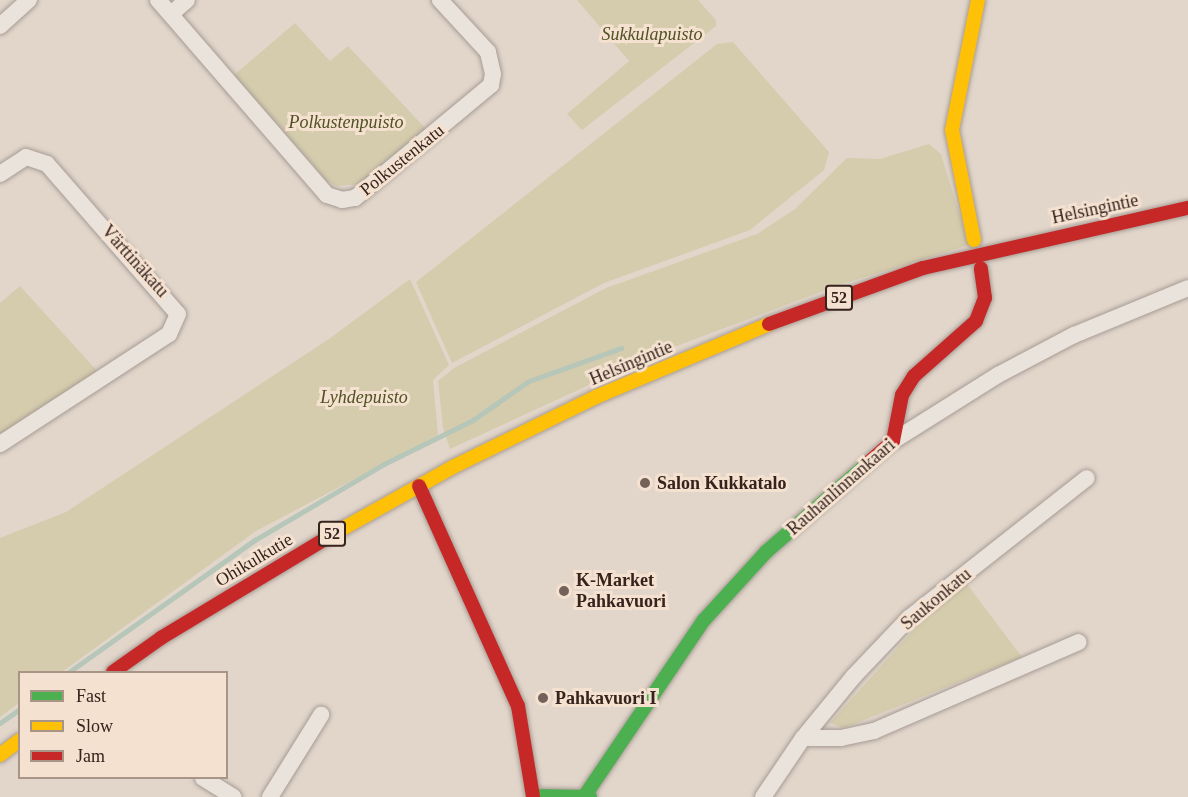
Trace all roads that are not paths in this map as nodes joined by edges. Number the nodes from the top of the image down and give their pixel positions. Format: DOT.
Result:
graph roads {
  1 [pos="29,0"];
  2 [pos="158,0"];
  3 [pos="187,0"];
  4 [pos="440,0"];
  5 [pos="978,0"];
  6 [pos="171,14"];
  7 [pos="0,26"];
  8 [pos="0,174"];
  9 [pos="1188,208"];
  10 [pos="974,240"];
  11 [pos="981,268"];
  12 [pos="1188,288"];
  13 [pos="893,441"];
  14 [pos="0,444"];
  15 [pos="1087,478"];
  16 [pos="419,486"];
  17 [pos="1079,642"];
  18 [pos="115,671"];
  19 [pos="321,715"];
  20 [pos="803,738"];
  21 [pos="18,742"];
  22 [pos="0,755"];
  23 [pos="206,779"];
  24 [pos="533,796"];
  25 [pos="588,796"];
  26 [pos="234,797"];
  27 [pos="270,797"];
  28 [pos="763,797"];
  1 -- 7 [label="street"];
  2 -- 6 [label="street, Polkustenkatu"];
  3 -- 6 [label="street"];
  4 -- 6 [label="street, Polkustenkatu"];
  5 -- 10 [label="main road"];
  8 -- 14 [label="street, Värttinäkatu"];
  9 -- 16 [label="main road, Helsingintie / 52"];
  11 -- 13 [label="main road"];
  12 -- 13 [label="street, Rauhanlinnankaari"];
  13 -- 25 [label="main road, Rauhanlinnankaari"];
  15 -- 20 [label="street, Saukonkatu"];
  16 -- 18 [label="main road, Ohikulkutie / 52"];
  16 -- 24 [label="main road"];
  17 -- 20 [label="street"];
  19 -- 27 [label="street"];
  20 -- 28 [label="street, Saukonkatu"];
  21 -- 22 [label="main road"];
  23 -- 26 [label="street"];
  24 -- 25 [label="main road"];
}
